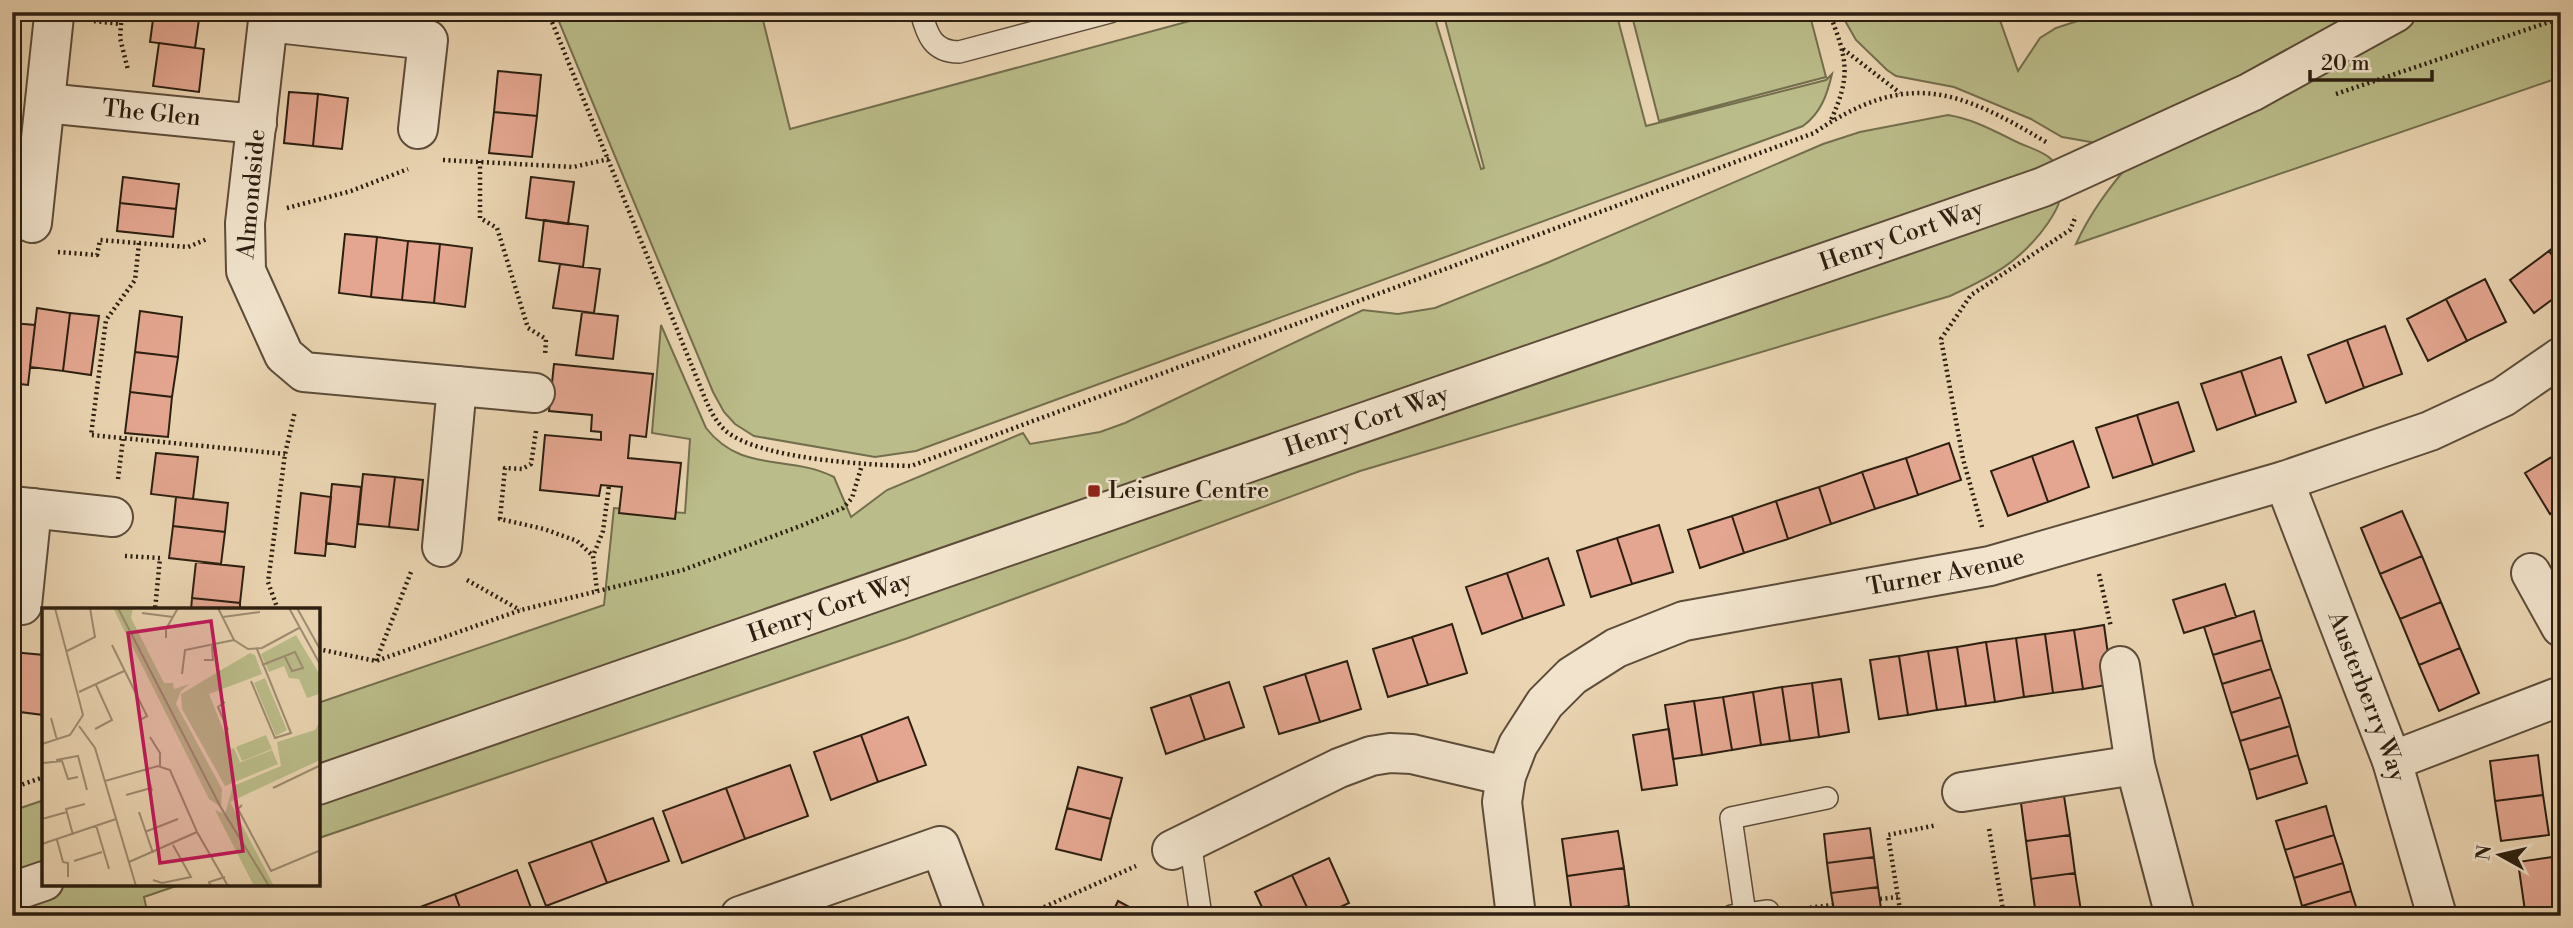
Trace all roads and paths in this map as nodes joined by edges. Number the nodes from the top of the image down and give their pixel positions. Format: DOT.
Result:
graph roads {
  1 [pos="122,12"];
  2 [pos="548,12"];
  3 [pos="922,12"];
  4 [pos="1110,12"];
  5 [pos="1829,12"];
  6 [pos="2396,12"];
  7 [pos="54,16"];
  8 [pos="269,17"];
  9 [pos="2561,18"];
  10 [pos="1842,48"];
  11 [pos="1901,93"];
  12 [pos="2332,96"];
  13 [pos="45,103"];
  14 [pos="1981,106"];
  15 [pos="139,113"];
  16 [pos="1829,123"];
  17 [pos="257,124"];
  18 [pos="423,151"];
  19 [pos="609,159"];
  20 [pos="480,160"];
  21 [pos="2080,207"];
  22 [pos="246,223"];
  23 [pos="40,237"];
  24 [pos="139,243"];
  25 [pos="2561,357"];
  26 [pos="304,372"];
  27 [pos="457,386"];
  28 [pos="535,393"];
  29 [pos="285,454"];
  30 [pos="862,465"];
  31 [pos="2284,481"];
  32 [pos="609,486"];
  33 [pos="22,507"];
  34 [pos="113,517"];
  35 [pos="2091,538"];
  36 [pos="442,547"];
  37 [pos="593,556"];
  38 [pos="1990,566"];
  39 [pos="2531,573"];
  40 [pos="597,591"];
  41 [pos="22,605"];
  42 [pos="155,608"];
  43 [pos="277,608"];
  44 [pos="521,610"];
  45 [pos="2561,627"];
  46 [pos="320,649"];
  47 [pos="376,661"];
  48 [pos="2120,666"];
  49 [pos="2561,696"];
  50 [pos="2392,761"];
  51 [pos="2135,765"];
  52 [pos="1506,776"];
  53 [pos="42,778"];
  54 [pos="320,784"];
  55 [pos="12,788"];
  56 [pos="1827,798"];
  57 [pos="1956,807"];
  58 [pos="1989,828"];
  59 [pos="1181,846"];
  60 [pos="42,882"];
  61 [pos="12,892"];
  62 [pos="1898,897"];
  63 [pos="1880,899"];
  64 [pos="1768,911"];
  65 [pos="1736,915"];
  66 [pos="740,916"];
  67 [pos="966,916"];
  68 [pos="1024,916"];
  69 [pos="1201,916"];
  70 [pos="1516,916"];
  71 [pos="1901,916"];
  72 [pos="2004,916"];
  73 [pos="2175,916"];
  74 [pos="2437,916"];
  1 -- 15 [label="path"];
  2 -- 19 [label="path"];
  3 -- 4 [label="lane"];
  5 -- 10 [label="path"];
  6 -- 54 [label="street, Henry Cort Way"];
  7 -- 13 [label="street"];
  8 -- 17 [label="street, Almondside"];
  8 -- 18 [label="street"];
  9 -- 12 [label="path"];
  10 -- 11 [label="path"];
  10 -- 16 [label="path"];
  11 -- 14 [label="path"];
  11 -- 16 [label="path"];
  13 -- 15 [label="street, The Glen"];
  13 -- 23 [label="street"];
  15 -- 17 [label="street, The Glen"];
  16 -- 30 [label="path"];
  17 -- 22 [label="street, Almondside"];
  18 -- 20 [label="path"];
  18 -- 22 [label="path"];
  19 -- 20 [label="path"];
  19 -- 30 [label="path"];
  20 -- 28 [label="path"];
  21 -- 38 [label="path"];
  22 -- 24 [label="path"];
  22 -- 26 [label="street, Almondside"];
  23 -- 24 [label="path"];
  24 -- 29 [label="path"];
  25 -- 31 [label="street, Turner Avenue"];
  26 -- 27 [label="street"];
  26 -- 29 [label="path"];
  27 -- 28 [label="street"];
  27 -- 36 [label="street"];
  28 -- 37 [label="path"];
  29 -- 43 [label="path"];
  30 -- 40 [label="path"];
  31 -- 35 [label="street, Turner Avenue"];
  31 -- 50 [label="street, Austerberry Way"];
  32 -- 37 [label="path"];
  33 -- 34 [label="street"];
  33 -- 41 [label="street"];
  34 -- 42 [label="path"];
  35 -- 38 [label="street, Turner Avenue"];
  35 -- 48 [label="path"];
  36 -- 44 [label="path"];
  36 -- 47 [label="path"];
  37 -- 40 [label="path"];
  38 -- 52 [label="street, Turner Avenue"];
  39 -- 45 [label="street"];
  40 -- 44 [label="path"];
  44 -- 47 [label="path"];
  46 -- 47 [label="path"];
  48 -- 51 [label="street"];
  49 -- 50 [label="street"];
  50 -- 74 [label="street, Austerberry Way"];
  51 -- 57 [label="street"];
  51 -- 73 [label="street"];
  52 -- 59 [label="street"];
  52 -- 70 [label="street, Turner Avenue"];
  53 -- 55 [label="path"];
  56 -- 65 [label="lane"];
  57 -- 62 [label="path"];
  58 -- 72 [label="path"];
  59 -- 68 [label="path"];
  59 -- 69 [label="lane"];
  60 -- 61 [label="street"];
  62 -- 63 [label="path"];
  62 -- 71 [label="path"];
  64 -- 65 [label="lane"];
  66 -- 67 [label="street"];
}
